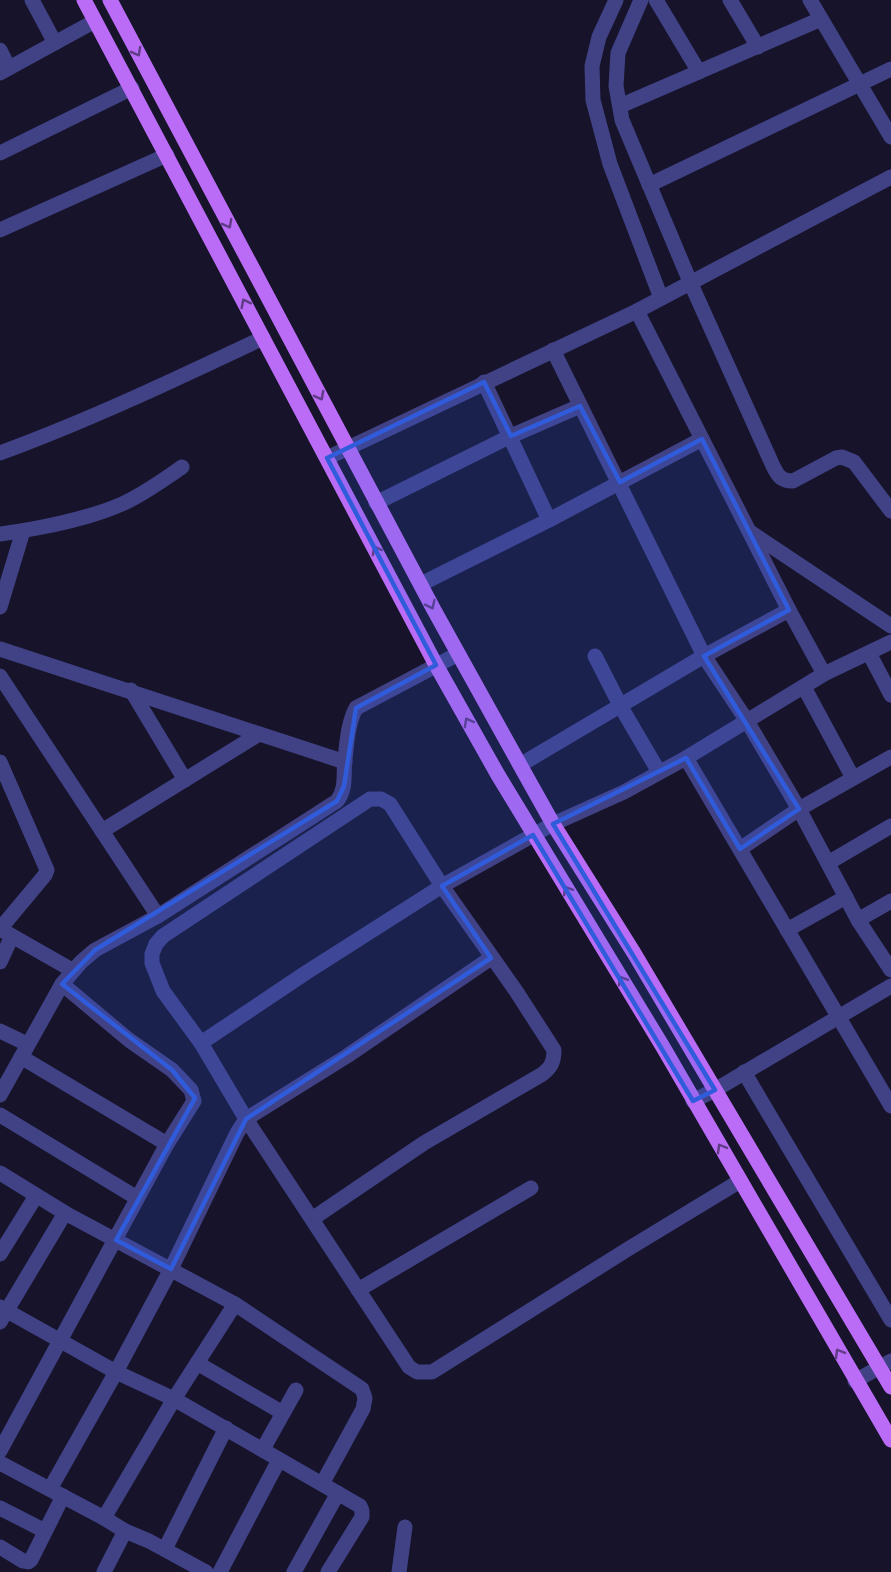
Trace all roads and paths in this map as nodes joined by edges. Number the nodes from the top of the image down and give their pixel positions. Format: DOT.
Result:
graph roads {
  1 [pos="32,0"];
  2 [pos="84,0"];
  3 [pos="110,0"];
  4 [pos="616,0"];
  5 [pos="641,0"];
  6 [pos="656,0"];
  7 [pos="730,0"];
  8 [pos="810,0"];
  9 [pos="821,19"];
  10 [pos="95,21"];
  11 [pos="55,43"];
  12 [pos="758,47"];
  13 [pos="0,50"];
  14 [pos="891,69"];
  15 [pos="4,70"];
  16 [pos="699,72"];
  17 [pos="860,85"];
  18 [pos="132,88"];
  19 [pos="620,106"];
  20 [pos="891,137"];
  21 [pos="0,153"];
  22 [pos="167,155"];
  23 [pos="891,177"];
  24 [pos="649,185"];
  25 [pos="0,230"];
  26 [pos="676,291"];
  27 [pos="637,311"];
  28 [pos="263,338"];
  29 [pos="554,350"];
  30 [pos="484,382"];
  31 [pos="580,406"];
  32 [pos="511,436"];
  33 [pos="702,439"];
  34 [pos="347,448"];
  35 [pos="0,453"];
  36 [pos="327,458"];
  37 [pos="182,467"];
  38 [pos="620,482"];
  39 [pos="376,503"];
  40 [pos="890,508"];
  41 [pos="549,520"];
  42 [pos="748,530"];
  43 [pos="23,531"];
  44 [pos="0,534"];
  45 [pos="421,584"];
  46 [pos="0,607"];
  47 [pos="789,610"];
  48 [pos="891,626"];
  49 [pos="891,642"];
  50 [pos="0,649"];
  51 [pos="869,653"];
  52 [pos="458,654"];
  53 [pos="595,656"];
  54 [pos="704,656"];
  55 [pos="436,665"];
  56 [pos="824,674"];
  57 [pos="0,676"];
  58 [pos="804,687"];
  59 [pos="131,690"];
  60 [pos="891,695"];
  61 [pos="621,707"];
  62 [pos="747,721"];
  63 [pos="259,734"];
  64 [pos="891,757"];
  65 [pos="686,758"];
  66 [pos="0,762"];
  67 [pos="345,762"];
  68 [pos="520,765"];
  69 [pos="659,772"];
  70 [pos="853,778"];
  71 [pos="185,780"];
  72 [pos="799,809"];
  73 [pos="554,824"];
  74 [pos="891,826"];
  75 [pos="102,831"];
  76 [pos="533,835"];
  77 [pos="740,849"];
  78 [pos="828,862"];
  79 [pos="442,886"];
  80 [pos="846,897"];
  81 [pos="891,901"];
  82 [pos="158,916"];
  83 [pos="858,920"];
  84 [pos="786,930"];
  85 [pos="4,931"];
  86 [pos="491,958"];
  87 [pos="0,962"];
  88 [pos="72,970"];
  89 [pos="891,970"];
  90 [pos="62,984"];
  91 [pos="891,986"];
  92 [pos="838,1016"];
  93 [pos="0,1031"];
  94 [pos="201,1043"];
  95 [pos="24,1051"];
  96 [pos="744,1072"];
  97 [pos="715,1090"];
  98 [pos="0,1095"];
  99 [pos="693,1101"];
  100 [pos="891,1106"];
  101 [pos="0,1115"];
  102 [pos="246,1119"];
  103 [pos="167,1144"];
  104 [pos="0,1173"];
  105 [pos="740,1181"];
  106 [pos="531,1188"];
  107 [pos="36,1196"];
  108 [pos="137,1198"];
  109 [pos="65,1213"];
  110 [pos="312,1219"];
  111 [pos="116,1240"];
  112 [pos="0,1254"];
  113 [pos="171,1269"];
  114 [pos="358,1290"];
  115 [pos="235,1304"];
  116 [pos="2,1314"];
  117 [pos="891,1320"];
  118 [pos="61,1340"];
  119 [pos="197,1363"];
  120 [pos="885,1364"];
  121 [pos="116,1372"];
  122 [pos="855,1381"];
  123 [pos="891,1387"];
  124 [pos="296,1390"];
  125 [pos="174,1399"];
  126 [pos="283,1413"];
  127 [pos="226,1428"];
  128 [pos="891,1440"];
  129 [pos="263,1449"];
  130 [pos="0,1451"];
  131 [pos="279,1460"];
  132 [pos="0,1463"];
  133 [pos="322,1484"];
  134 [pos="57,1492"];
  135 [pos="338,1493"];
  136 [pos="0,1508"];
  137 [pos="104,1518"];
  138 [pos="405,1527"];
  139 [pos="45,1531"];
  140 [pos="125,1531"];
  141 [pos="0,1547"];
  142 [pos="165,1549"];
  143 [pos="185,1567"];
  144 [pos="104,1572"];
  145 [pos="206,1572"];
  146 [pos="220,1572"];
  147 [pos="294,1572"];
  148 [pos="328,1572"];
  149 [pos="399,1572"];
  1 -- 11 [label="street"];
  2 -- 10 [label="main road"];
  3 -- 34 [label="main road, one-way"];
  4 -- 26 [label="street"];
  5 -- 19 [label="street"];
  6 -- 16 [label="street"];
  7 -- 12 [label="street"];
  8 -- 9 [label="street"];
  9 -- 12 [label="street"];
  9 -- 17 [label="street"];
  10 -- 11 [label="street"];
  10 -- 18 [label="main road"];
  11 -- 15 [label="street"];
  12 -- 16 [label="street"];
  13 -- 15 [label="street"];
  14 -- 17 [label="street"];
  16 -- 19 [label="street"];
  17 -- 20 [label="street"];
  17 -- 24 [label="street"];
  18 -- 21 [label="street"];
  18 -- 22 [label="main road"];
  19 -- 24 [label="street"];
  22 -- 25 [label="street"];
  28 -- 22 [label="main road, one-way"];
  23 -- 26 [label="street"];
  24 -- 26 [label="street"];
  26 -- 27 [label="street"];
  26 -- 40 [label="street"];
  27 -- 29 [label="street"];
  27 -- 33 [label="street"];
  28 -- 35 [label="street"];
  28 -- 36 [label="main road"];
  29 -- 30 [label="street"];
  29 -- 31 [label="street"];
  30 -- 32 [label="street"];
  30 -- 34 [label="street"];
  31 -- 32 [label="street"];
  31 -- 38 [label="street"];
  32 -- 39 [label="street"];
  32 -- 41 [label="street"];
  33 -- 38 [label="street"];
  33 -- 42 [label="street"];
  34 -- 36 [label="street"];
  34 -- 39 [label="main road"];
  55 -- 36 [label="main road, one-way"];
  37 -- 43 [label="street"];
  38 -- 41 [label="street"];
  38 -- 54 [label="street"];
  39 -- 45 [label="main road"];
  41 -- 45 [label="street"];
  42 -- 47 [label="street"];
  42 -- 48 [label="street"];
  43 -- 44 [label="street"];
  43 -- 46 [label="street"];
  45 -- 52 [label="main road, one-way"];
  47 -- 54 [label="street"];
  47 -- 56 [label="street"];
  49 -- 51 [label="street"];
  50 -- 59 [label="street"];
  51 -- 56 [label="street"];
  51 -- 60 [label="street"];
  52 -- 55 [label="street"];
  52 -- 68 [label="main road"];
  53 -- 61 [label="street"];
  54 -- 61 [label="street"];
  54 -- 62 [label="street"];
  55 -- 67 [label="street"];
  76 -- 55 [label="main road, one-way"];
  56 -- 58 [label="street"];
  57 -- 75 [label="street"];
  58 -- 62 [label="street"];
  58 -- 70 [label="street"];
  59 -- 63 [label="street"];
  59 -- 71 [label="street"];
  61 -- 68 [label="street"];
  61 -- 69 [label="street"];
  62 -- 65 [label="street"];
  62 -- 72 [label="street"];
  63 -- 67 [label="street"];
  63 -- 71 [label="street"];
  64 -- 70 [label="street"];
  65 -- 69 [label="street"];
  65 -- 77 [label="street"];
  66 -- 85 [label="street"];
  67 -- 82 [label="street"];
  68 -- 73 [label="main road"];
  69 -- 73 [label="street"];
  70 -- 72 [label="street"];
  71 -- 75 [label="street"];
  72 -- 77 [label="street"];
  72 -- 78 [label="street"];
  73 -- 76 [label="street"];
  73 -- 97 [label="main road"];
  74 -- 78 [label="street"];
  75 -- 82 [label="street"];
  76 -- 79 [label="street"];
  99 -- 76 [label="main road, one-way"];
  77 -- 84 [label="street"];
  78 -- 80 [label="street"];
  79 -- 86 [label="street"];
  79 -- 94 [label="street"];
  79 -- 94 [label="street"];
  80 -- 83 [label="street"];
  80 -- 84 [label="street"];
  81 -- 83 [label="street"];
  82 -- 88 [label="street"];
  83 -- 89 [label="street"];
  84 -- 92 [label="street"];
  85 -- 87 [label="street"];
  85 -- 88 [label="street"];
  86 -- 102 [label="street"];
  86 -- 110 [label="street"];
  88 -- 90 [label="street"];
  90 -- 95 [label="street"];
  90 -- 103 [label="street"];
  91 -- 92 [label="street"];
  92 -- 96 [label="street"];
  92 -- 100 [label="street"];
  93 -- 95 [label="street"];
  94 -- 102 [label="street"];
  95 -- 98 [label="street"];
  95 -- 103 [label="street"];
  96 -- 97 [label="street"];
  96 -- 117 [label="street"];
  97 -- 99 [label="street"];
  97 -- 120 [label="main road"];
  105 -- 99 [label="main road, one-way"];
  101 -- 108 [label="street"];
  102 -- 110 [label="street"];
  102 -- 113 [label="street"];
  103 -- 108 [label="street"];
  104 -- 107 [label="street"];
  105 -- 114 [label="street"];
  122 -- 105 [label="main road, one-way"];
  106 -- 114 [label="street"];
  107 -- 109 [label="street"];
  107 -- 112 [label="street"];
  108 -- 111 [label="street"];
  109 -- 111 [label="street"];
  109 -- 116 [label="street"];
  110 -- 114 [label="street"];
  111 -- 113 [label="street"];
  111 -- 118 [label="street"];
  113 -- 115 [label="street"];
  113 -- 121 [label="street"];
  115 -- 119 [label="street"];
  115 -- 133 [label="street"];
  116 -- 118 [label="street"];
  118 -- 121 [label="street"];
  118 -- 130 [label="street"];
  119 -- 125 [label="street"];
  119 -- 126 [label="street"];
  120 -- 122 [label="street"];
  120 -- 123 [label="main road"];
  121 -- 125 [label="street"];
  121 -- 134 [label="street"];
  122 -- 128 [label="main road"];
  124 -- 126 [label="street"];
  125 -- 127 [label="street"];
  125 -- 137 [label="street"];
  126 -- 129 [label="street"];
  127 -- 129 [label="street"];
  127 -- 142 [label="street"];
  129 -- 131 [label="street"];
  131 -- 133 [label="street"];
  131 -- 146 [label="street"];
  132 -- 134 [label="street"];
  133 -- 135 [label="street"];
  134 -- 137 [label="street"];
  134 -- 139 [label="street"];
  135 -- 147 [label="street"];
  135 -- 148 [label="street"];
  136 -- 139 [label="street"];
  137 -- 140 [label="street"];
  138 -- 149 [label="street"];
  139 -- 141 [label="street"];
  140 -- 142 [label="street"];
  140 -- 144 [label="street"];
  142 -- 143 [label="street"];
  143 -- 145 [label="street"];
}
